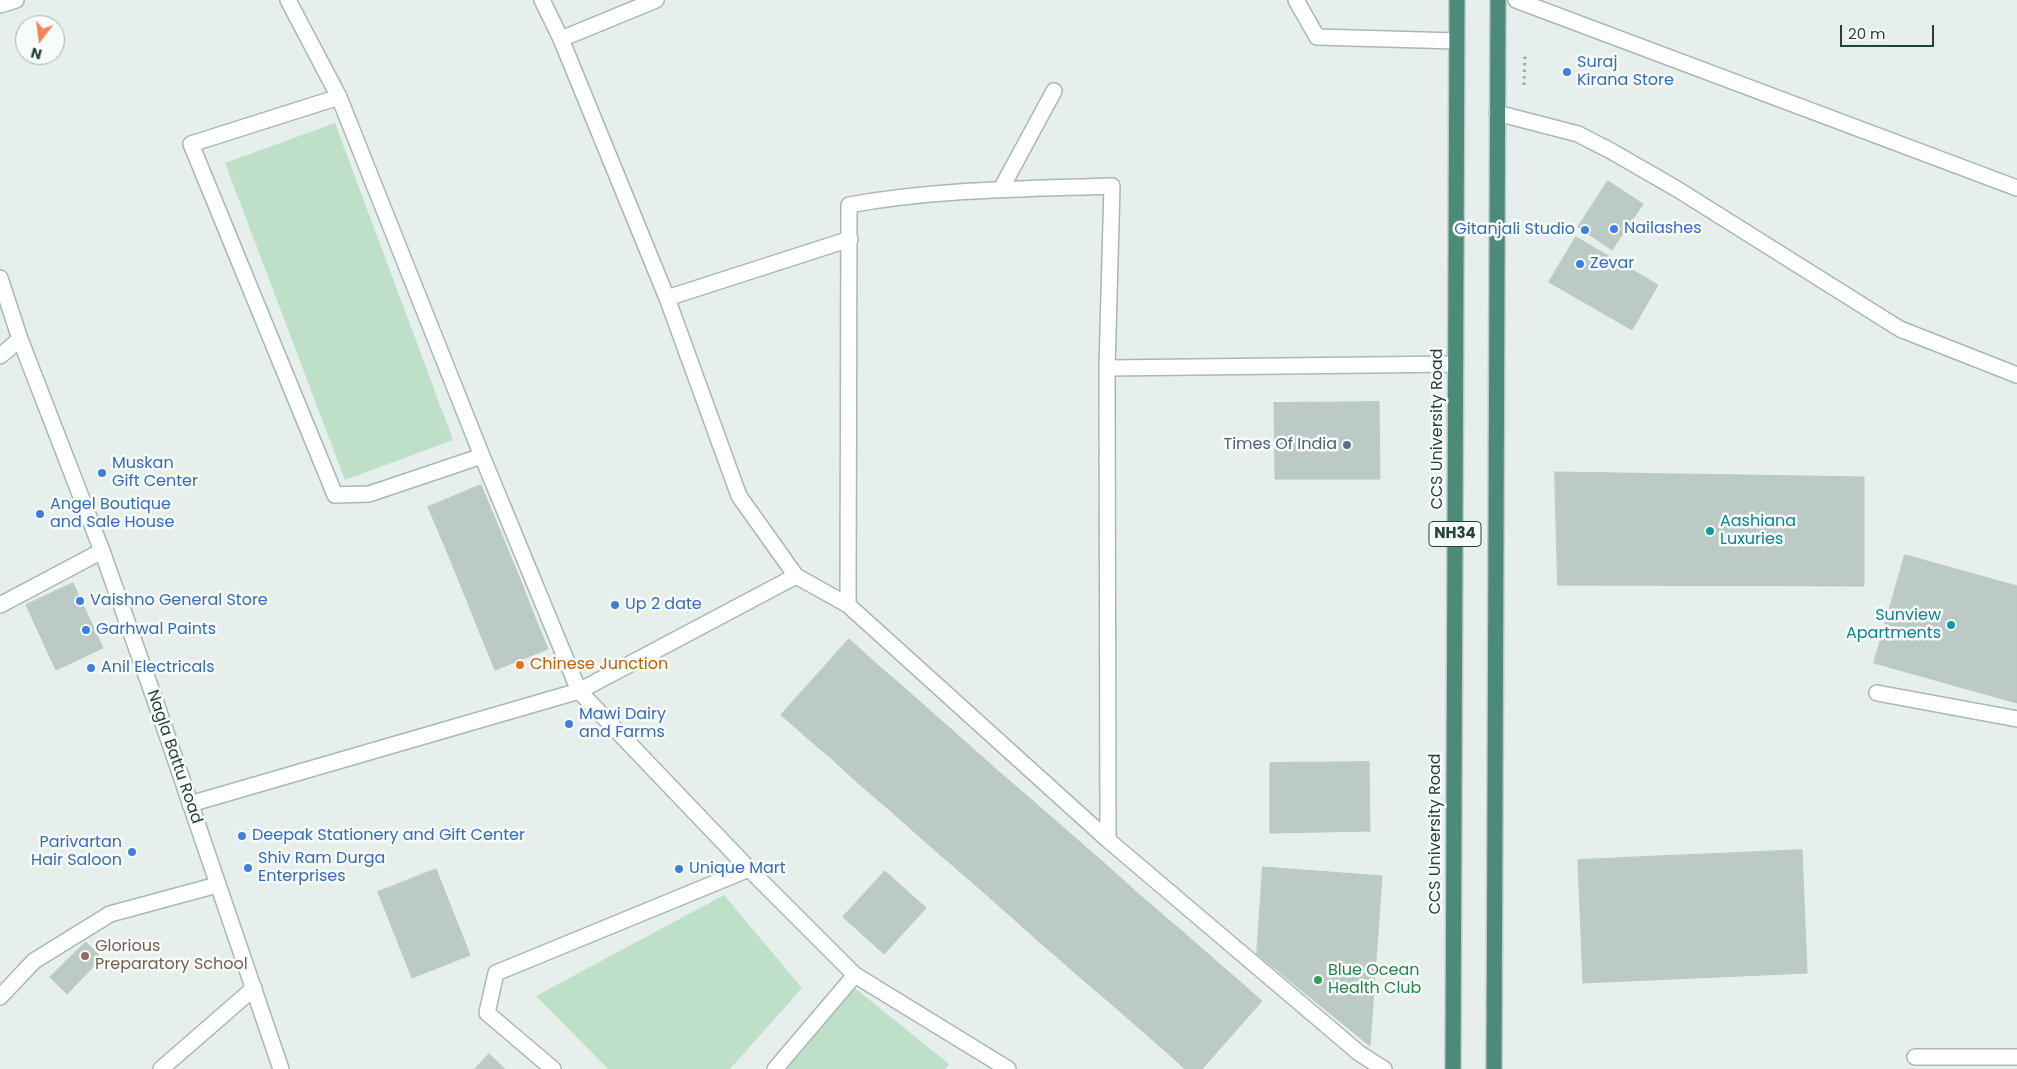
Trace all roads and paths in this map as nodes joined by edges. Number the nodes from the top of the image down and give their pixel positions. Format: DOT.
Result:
graph roads {
  1 [pos="16,0"];
  2 [pos="288,0"];
  3 [pos="542,0"];
  4 [pos="656,0"];
  5 [pos="1296,0"];
  6 [pos="1457,0"];
  7 [pos="1498,0"];
  8 [pos="1516,0"];
  9 [pos="0,5"];
  10 [pos="561,39"];
  11 [pos="1457,41"];
  12 [pos="1054,91"];
  13 [pos="339,97"];
  14 [pos="1497,113"];
  15 [pos="2017,188"];
  16 [pos="1001,190"];
  17 [pos="850,239"];
  18 [pos="0,278"];
  19 [pos="667,298"];
  20 [pos="20,339"];
  21 [pos="0,356"];
  22 [pos="1456,364"];
  23 [pos="1107,368"];
  24 [pos="2017,375"];
  25 [pos="482,456"];
  26 [pos="102,551"];
  27 [pos="796,576"];
  28 [pos="0,605"];
  29 [pos="848,605"];
  30 [pos="579,690"];
  31 [pos="1877,693"];
  32 [pos="2017,719"];
  33 [pos="190,804"];
  34 [pos="1108,840"];
  35 [pos="749,869"];
  36 [pos="217,885"];
  37 [pos="854,975"];
  38 [pos="254,988"];
  39 [pos="0,997"];
  40 [pos="1914,1057"];
  41 [pos="2017,1057"];
  42 [pos="161,1069"];
  43 [pos="281,1069"];
  44 [pos="553,1069"];
  45 [pos="775,1069"];
  46 [pos="1008,1069"];
  47 [pos="1384,1069"];
  48 [pos="1453,1069"];
  49 [pos="1494,1069"];
  1 -- 9 [label="street"];
  2 -- 13 [label="street"];
  3 -- 10 [label="street"];
  4 -- 10 [label="street"];
  5 -- 11 [label="street"];
  6 -- 11 [label="highway, CCS University Road / NH34"];
  7 -- 14 [label="highway, NH34"];
  8 -- 15 [label="street"];
  10 -- 19 [label="street"];
  11 -- 22 [label="highway, CCS University Road / NH34"];
  12 -- 16 [label="street"];
  13 -- 25 [label="street"];
  13 -- 25 [label="street"];
  14 -- 24 [label="street"];
  14 -- 49 [label="highway, NH34"];
  16 -- 17 [label="street"];
  16 -- 23 [label="street"];
  17 -- 19 [label="street"];
  17 -- 29 [label="street"];
  18 -- 20 [label="street, Nagla Battu Road"];
  19 -- 27 [label="street"];
  20 -- 21 [label="street"];
  20 -- 26 [label="street, Nagla Battu Road"];
  22 -- 23 [label="street"];
  22 -- 48 [label="highway, CCS University Road / NH34"];
  23 -- 34 [label="street"];
  25 -- 30 [label="street"];
  26 -- 28 [label="street"];
  26 -- 33 [label="street, Nagla Battu Road"];
  27 -- 29 [label="street"];
  27 -- 30 [label="street"];
  29 -- 34 [label="street"];
  30 -- 33 [label="street"];
  30 -- 35 [label="street"];
  31 -- 32 [label="street"];
  33 -- 36 [label="street, Nagla Battu Road"];
  34 -- 47 [label="street"];
  35 -- 37 [label="street"];
  35 -- 44 [label="street"];
  36 -- 38 [label="street, Nagla Battu Road"];
  36 -- 39 [label="street"];
  37 -- 45 [label="street"];
  37 -- 46 [label="street"];
  38 -- 42 [label="street"];
  38 -- 43 [label="street, Nagla Battu Road"];
  40 -- 41 [label="street"];
}
